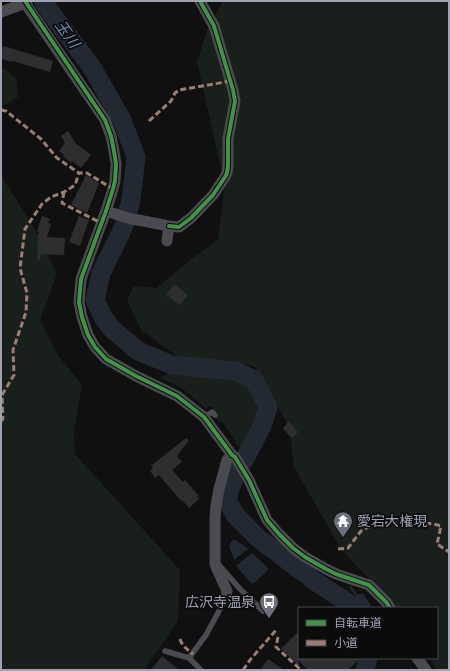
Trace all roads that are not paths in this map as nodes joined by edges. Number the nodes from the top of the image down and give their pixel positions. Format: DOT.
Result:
graph roads {
  1 [pos="200,1"];
  2 [pos="25,2"];
  3 [pos="1,12"];
  4 [pos="106,211"];
  5 [pos="169,226"];
  6 [pos="167,241"];
  7 [pos="215,415"];
  8 [pos="204,417"];
  9 [pos="233,456"];
  10 [pos="215,560"];
  11 [pos="226,598"];
  12 [pos="389,607"];
  13 [pos="263,611"];
  14 [pos="165,651"];
  15 [pos="189,658"];
  16 [pos="418,659"];
  17 [pos="201,670"];
  18 [pos="426,670"];
  1 -- 5 [label="street"];
  2 -- 3 [label="street"];
  2 -- 4 [label="street"];
  4 -- 5 [label="street"];
  4 -- 8 [label="street"];
  5 -- 6 [label="street"];
  7 -- 8 [label="lane"];
  8 -- 9 [label="street"];
  9 -- 10 [label="street"];
  9 -- 12 [label="street"];
  10 -- 11 [label="street"];
  10 -- 13 [label="lane"];
  11 -- 15 [label="lane"];
  14 -- 15 [label="lane"];
  15 -- 17 [label="lane"];
  16 -- 18 [label="street"];
}
